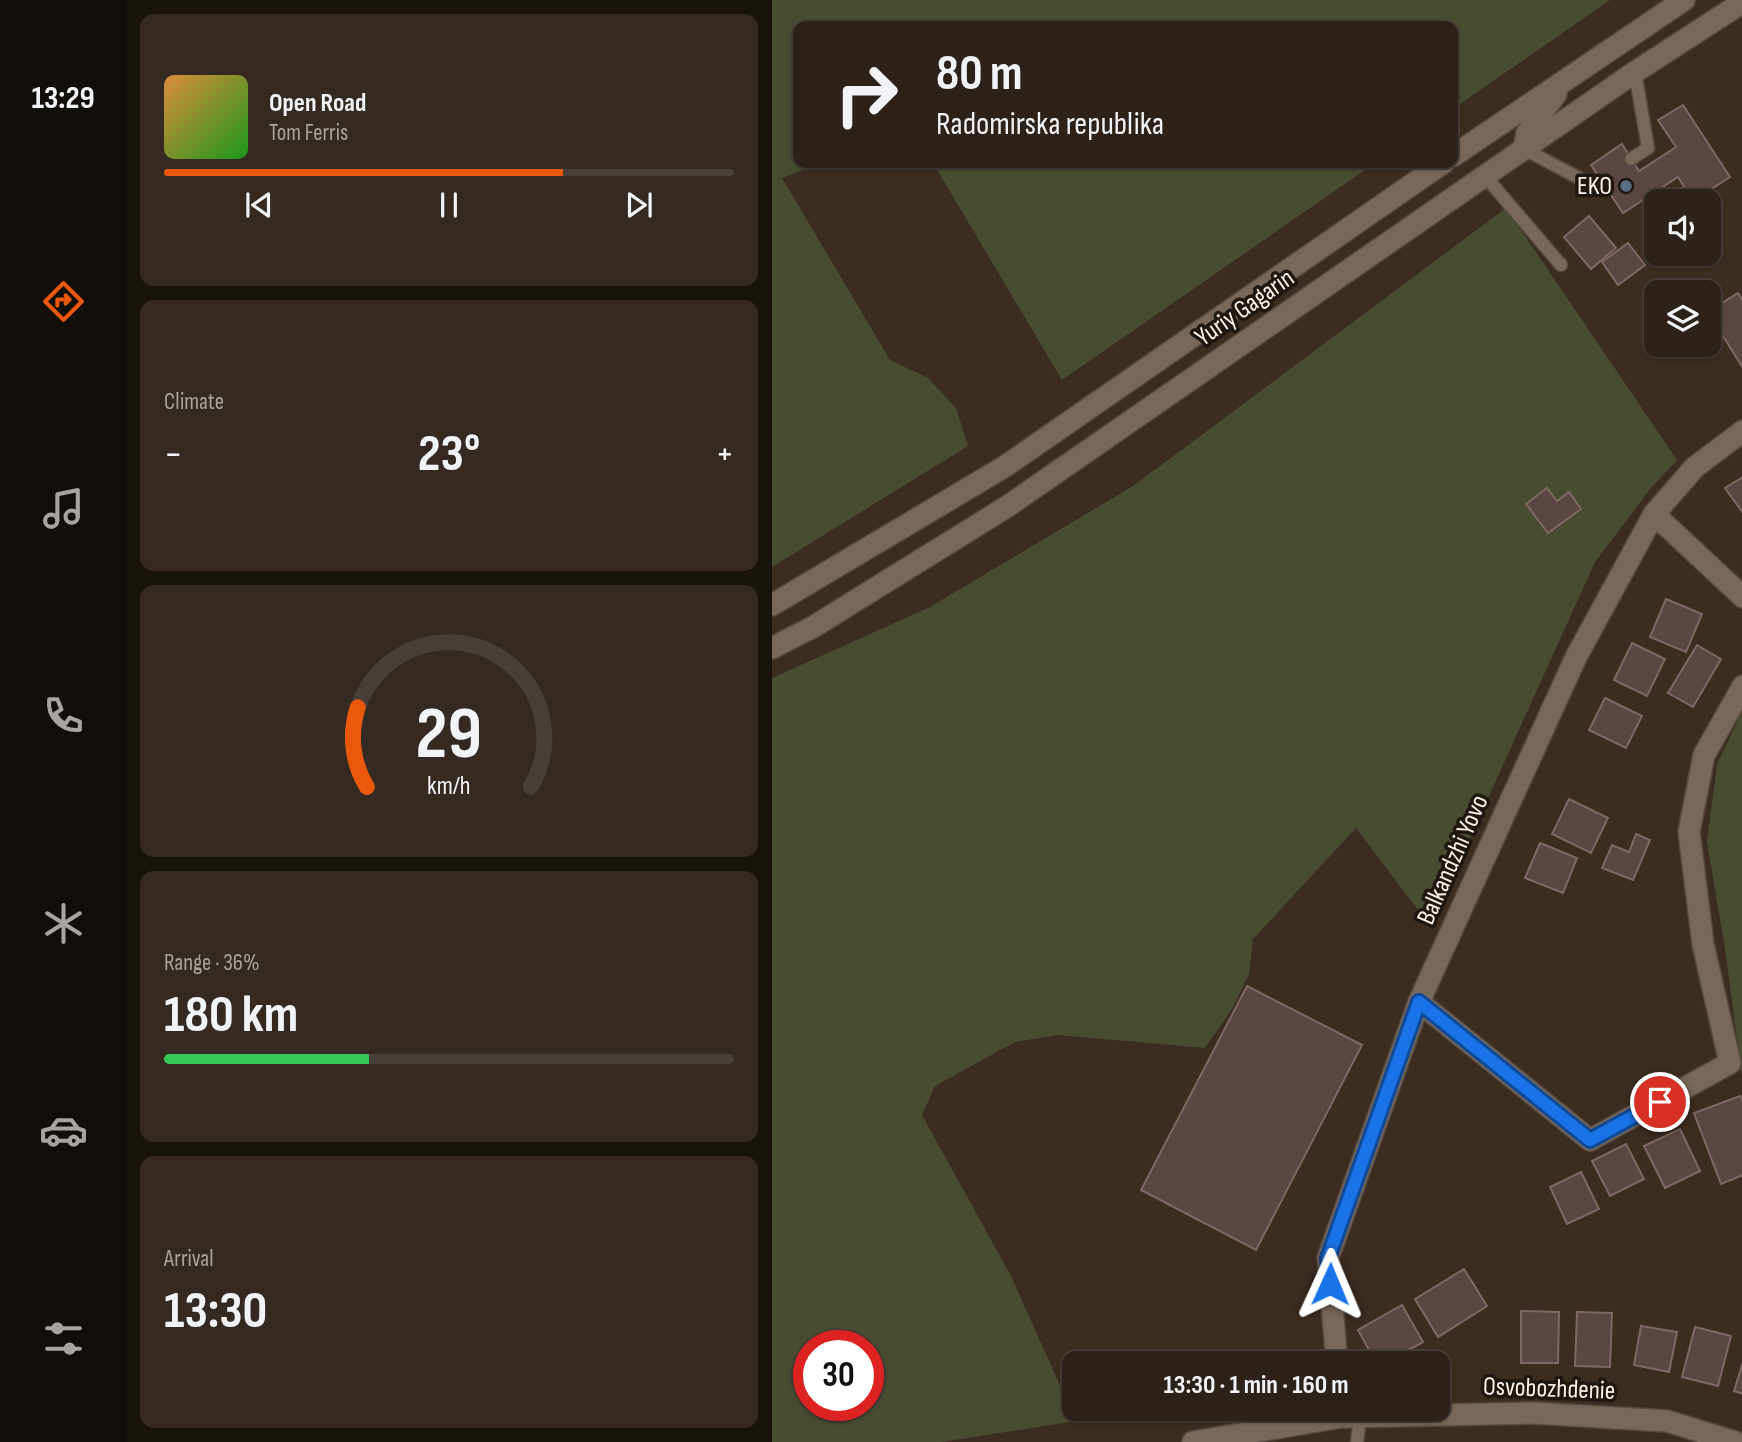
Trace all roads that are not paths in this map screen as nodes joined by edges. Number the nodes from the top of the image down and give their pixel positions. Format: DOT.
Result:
graph roads {
  1 [pos="1684,0"];
  2 [pos="1742,2"];
  3 [pos="1635,72"];
  4 [pos="1568,79"];
  5 [pos="1524,149"];
  6 [pos="1458,153"];
  7 [pos="1631,159"];
  8 [pos="1436,168"];
  9 [pos="1485,176"];
  10 [pos="1601,180"];
  11 [pos="1561,265"];
  12 [pos="1742,431"];
  13 [pos="1654,514"];
  14 [pos="1742,597"];
  15 [pos="772,606"];
  16 [pos="772,648"];
  17 [pos="1742,686"];
  18 [pos="1419,1002"];
  19 [pos="1336,1351"];
  20 [pos="1450,1413"];
  21 [pos="1308,1421"];
  22 [pos="1350,1421"];
  23 [pos="1193,1442"];
  24 [pos="1357,1442"];
  25 [pos="1735,1442"];
  1 -- 4 [label="street"];
  2 -- 3 [label="street, Yuriy Gagarin"];
  3 -- 5 [label="street, Yuriy Gagarin"];
  3 -- 7 [label="lane"];
  4 -- 5 [label="street"];
  4 -- 6 [label="street"];
  5 -- 9 [label="street, Yuriy Gagarin"];
  5 -- 10 [label="lane"];
  8 -- 15 [label="street, Yuriy Gagarin"];
  9 -- 11 [label="lane"];
  9 -- 16 [label="street, Yuriy Gagarin"];
  12 -- 13 [label="street, Balkandzhi Yovo"];
  13 -- 14 [label="street"];
  13 -- 18 [label="street, Balkandzhi Yovo"];
  17 -- 18 [label="street"];
  18 -- 19 [label="street, Balkandzhi Yovo"];
  20 -- 25 [label="street, Osvobozhdenie"];
  21 -- 23 [label="street, Osvobozhdenie"];
  22 -- 24 [label="lane"];
}
